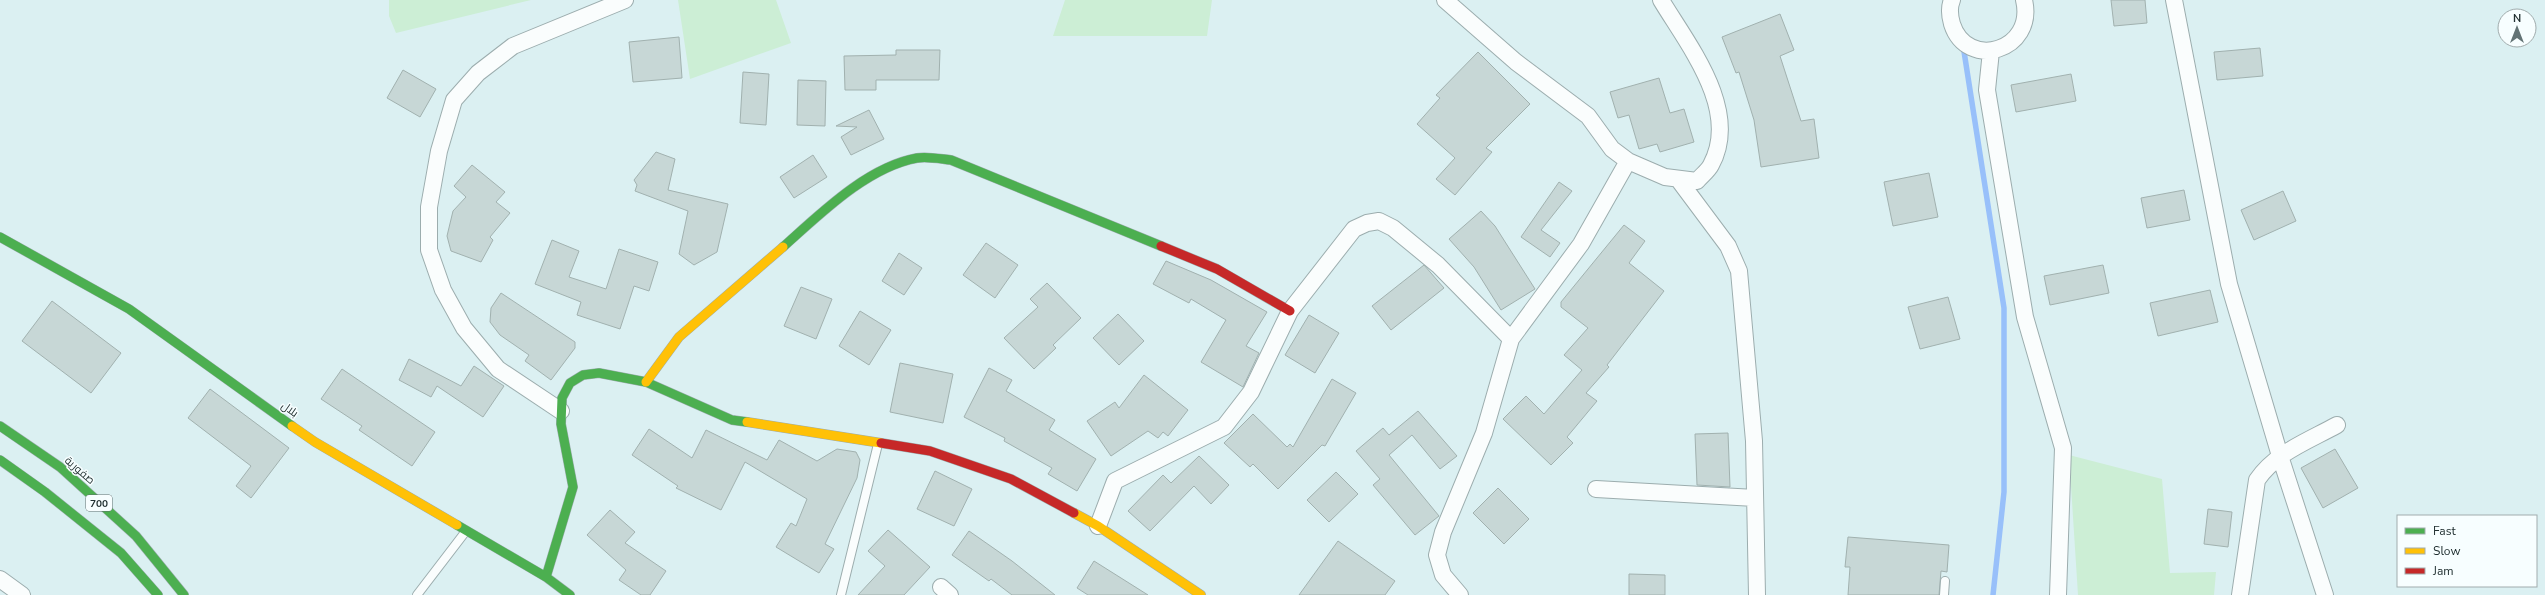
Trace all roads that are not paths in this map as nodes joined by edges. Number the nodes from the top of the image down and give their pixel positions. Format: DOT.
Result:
graph roads {
  1 [pos="625,0"];
  2 [pos="1445,0"];
  3 [pos="1661,0"];
  4 [pos="1952,0"];
  5 [pos="2025,0"];
  6 [pos="2174,0"];
  7 [pos="1991,51"];
  8 [pos="1628,161"];
  9 [pos="1678,179"];
  10 [pos="0,237"];
  11 [pos="1290,311"];
  12 [pos="1511,339"];
  13 [pos="646,382"];
  14 [pos="561,411"];
  15 [pos="2336,425"];
  16 [pos="0,426"];
  17 [pos="879,443"];
  18 [pos="2280,456"];
  19 [pos="0,460"];
  20 [pos="1596,489"];
  21 [pos="1755,498"];
  22 [pos="1098,526"];
  23 [pos="466,530"];
  24 [pos="546,577"];
  25 [pos="0,579"];
  26 [pos="1945,581"];
  27 [pos="22,595"];
  28 [pos="158,595"];
  29 [pos="184,595"];
  30 [pos="417,595"];
  31 [pos="570,595"];
  32 [pos="841,595"];
  33 [pos="1201,595"];
  34 [pos="1460,595"];
  35 [pos="1757,595"];
  36 [pos="1944,595"];
  37 [pos="2058,595"];
  38 [pos="2240,595"];
  39 [pos="2324,595"];
  1 -- 14 [label="street"];
  2 -- 8 [label="street"];
  3 -- 9 [label="street"];
  4 -- 7 [label="street"];
  5 -- 7 [label="street"];
  6 -- 18 [label="street"];
  7 -- 37 [label="street"];
  8 -- 9 [label="street"];
  8 -- 12 [label="street"];
  9 -- 21 [label="street"];
  10 -- 23 [label="street, بلال"];
  11 -- 12 [label="street"];
  11 -- 13 [label="street"];
  11 -- 22 [label="street"];
  12 -- 34 [label="street"];
  13 -- 14 [label="street"];
  13 -- 17 [label="street"];
  14 -- 24 [label="street"];
  15 -- 18 [label="street"];
  16 -- 29 [label="street, صفورية / 700"];
  17 -- 22 [label="street"];
  17 -- 32 [label="lane"];
  18 -- 38 [label="street"];
  18 -- 39 [label="street"];
  19 -- 28 [label="street, 700"];
  20 -- 21 [label="street"];
  21 -- 35 [label="street"];
  22 -- 33 [label="street"];
  23 -- 24 [label="street, بلال"];
  23 -- 30 [label="lane"];
  24 -- 31 [label="street, بلال"];
  25 -- 27 [label="street"];
  26 -- 36 [label="lane"];
}
